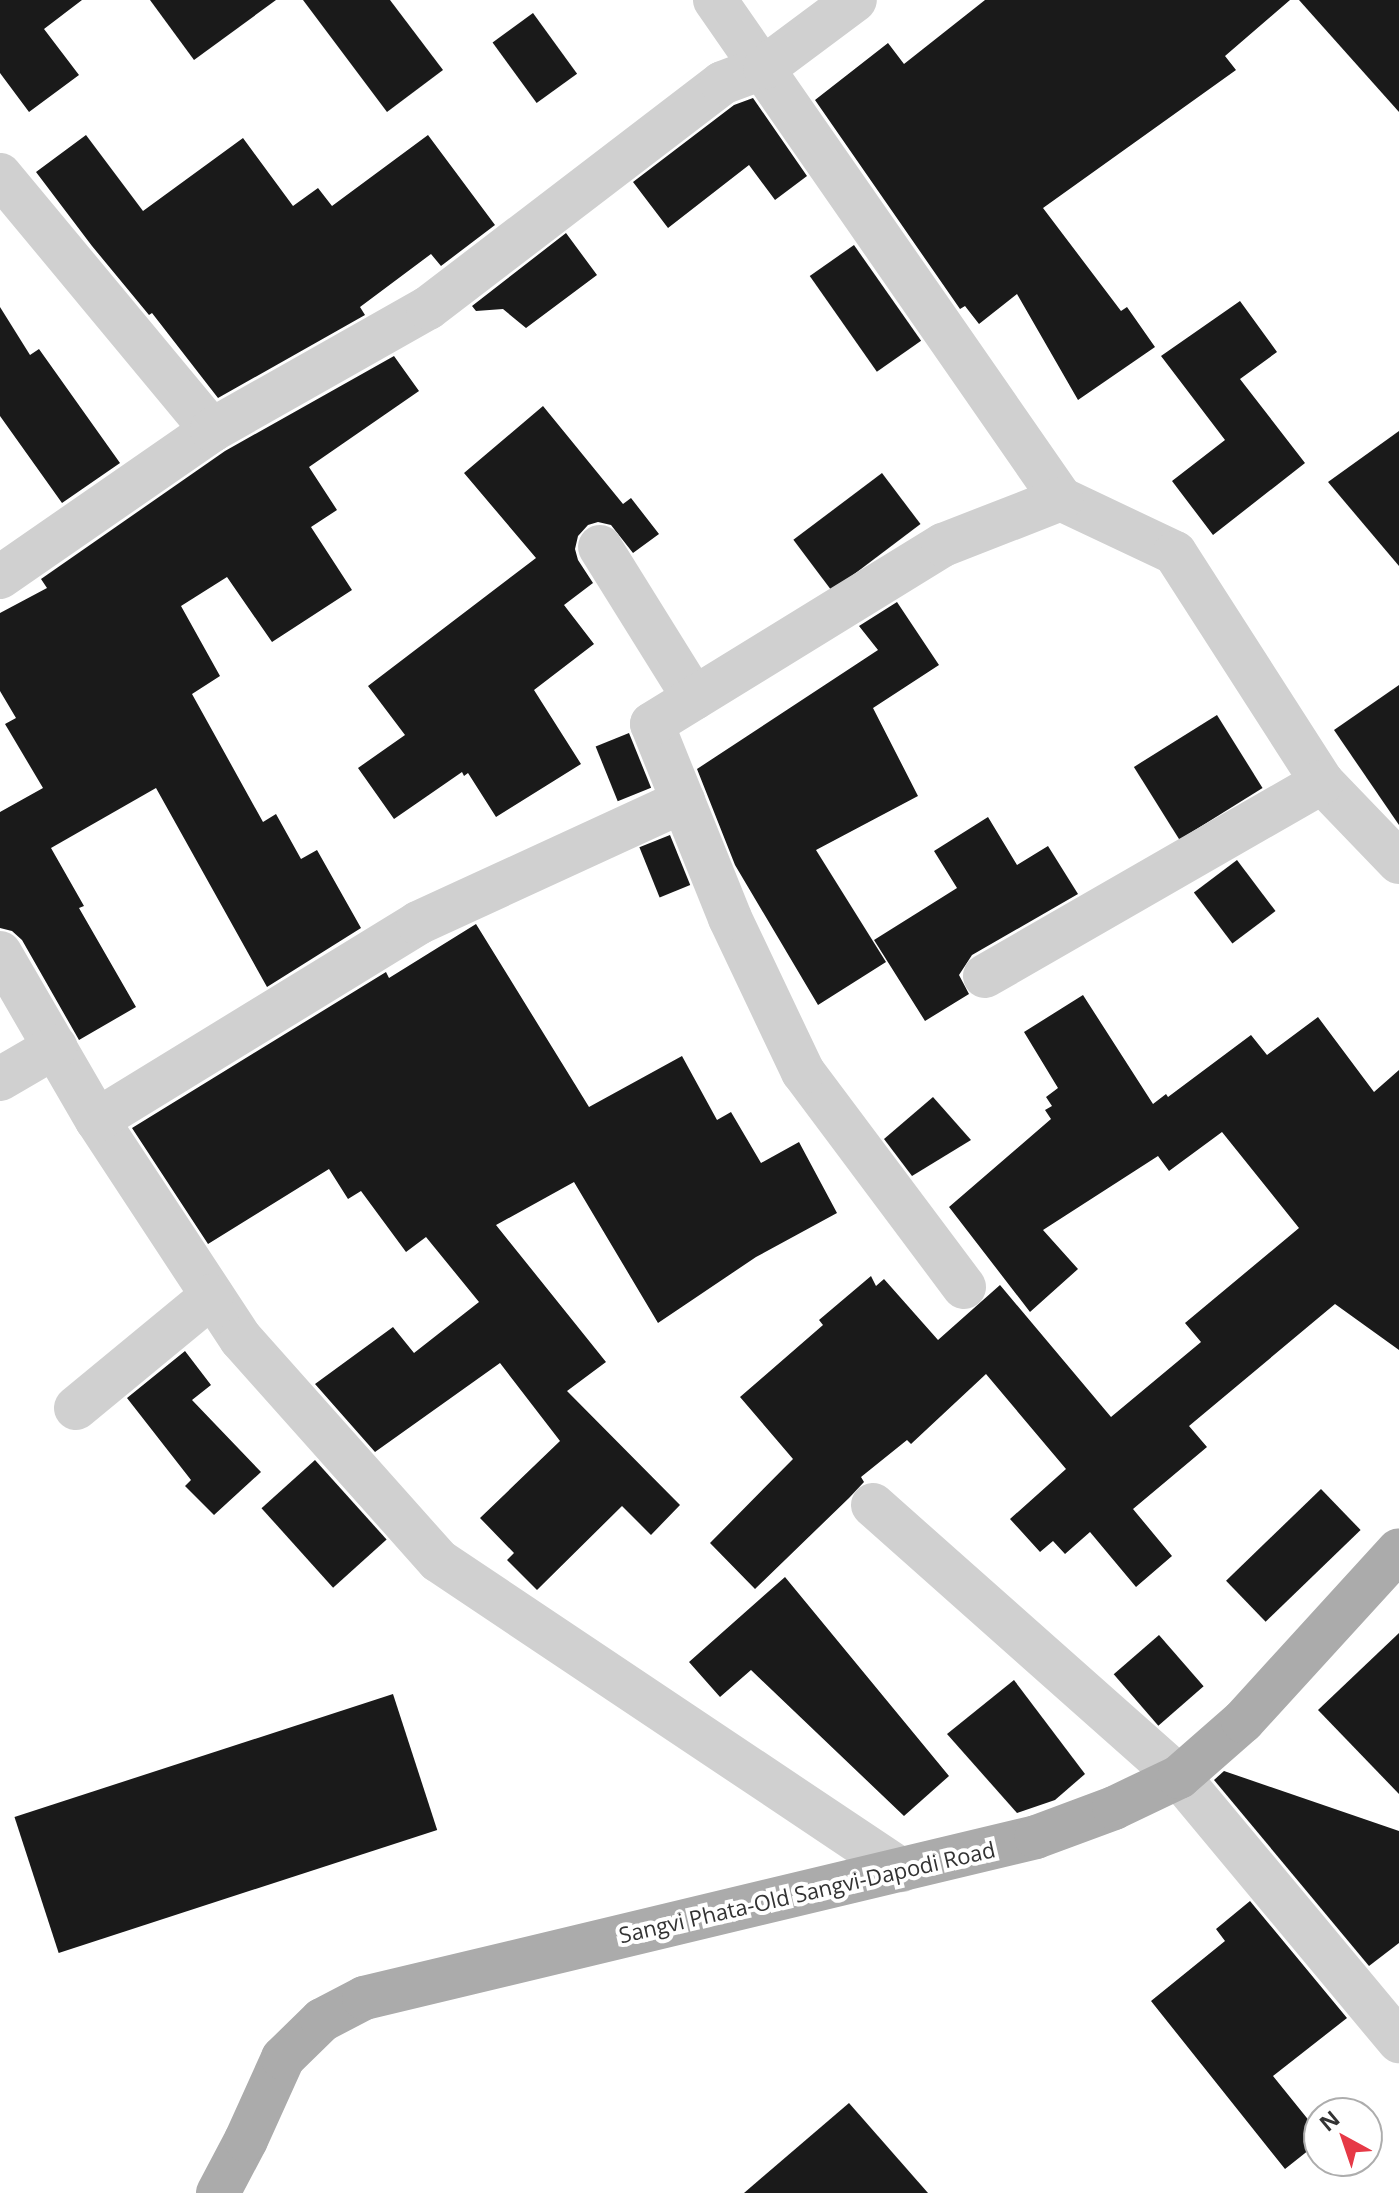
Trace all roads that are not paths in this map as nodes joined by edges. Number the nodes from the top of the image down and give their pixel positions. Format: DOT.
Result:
graph roads {
  1 [pos="715,0"];
  2 [pos="855,0"];
  3 [pos="765,67"];
  4 [pos="0,175"];
  5 [pos="212,430"];
  6 [pos="1061,499"];
  7 [pos="600,547"];
  8 [pos="0,577"];
  9 [pos="694,698"];
  10 [pos="1322,782"];
  11 [pos="683,801"];
  12 [pos="1399,862"];
  13 [pos="0,953"];
  14 [pos="985,976"];
  15 [pos="55,1047"];
  16 [pos="0,1079"];
  17 [pos="97,1120"];
  18 [pos="964,1287"];
  19 [pos="212,1296"];
  20 [pos="76,1408"];
  21 [pos="873,1505"];
  22 [pos="1399,1550"];
  23 [pos="1179,1777"];
  24 [pos="901,1870"];
  25 [pos="1399,2041"];
  26 [pos="218,2193"];
  1 -- 3 [label="street"];
  2 -- 3 [label="street"];
  3 -- 5 [label="street"];
  3 -- 6 [label="street"];
  4 -- 5 [label="street"];
  5 -- 8 [label="street"];
  6 -- 9 [label="street"];
  6 -- 10 [label="street"];
  7 -- 9 [label="street"];
  9 -- 11 [label="street"];
  10 -- 12 [label="street"];
  10 -- 14 [label="street"];
  11 -- 17 [label="street"];
  11 -- 18 [label="street"];
  13 -- 15 [label="street"];
  15 -- 16 [label="street"];
  15 -- 17 [label="street"];
  17 -- 19 [label="street"];
  19 -- 20 [label="street"];
  19 -- 24 [label="street"];
  21 -- 23 [label="street"];
  22 -- 23 [label="main road, Sangvi Phata-Old Sangvi-Dapodi Road"];
  23 -- 24 [label="main road, Sangvi Phata-Old Sangvi-Dapodi Road"];
  23 -- 25 [label="street"];
  24 -- 26 [label="main road, Sangvi Phata-Old Sangvi-Dapodi Road"];
}
